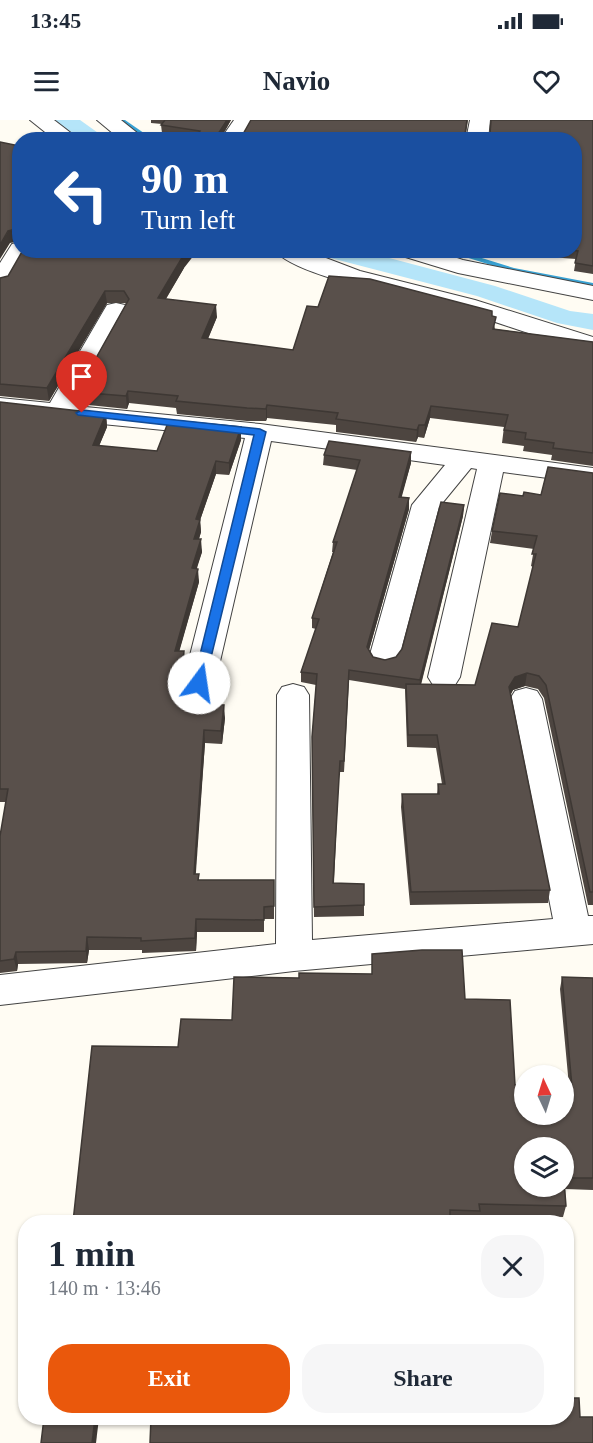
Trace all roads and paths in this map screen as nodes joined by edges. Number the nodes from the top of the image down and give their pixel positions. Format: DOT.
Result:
graph roads {
  1 [pos="40,120"];
  2 [pos="58,132"];
  3 [pos="15,258"];
  4 [pos="300,258"];
  5 [pos="463,258"];
  6 [pos="0,282"];
  7 [pos="593,293"];
  8 [pos="117,309"];
  9 [pos="593,344"];
  10 [pos="0,406"];
  11 [pos="59,411"];
  12 [pos="260,432"];
  13 [pos="460,458"];
  14 [pos="492,462"];
  15 [pos="593,476"];
  16 [pos="384,658"];
  17 [pos="444,676"];
  18 [pos="199,683"];
  19 [pos="293,694"];
  20 [pos="526,699"];
  21 [pos="583,931"];
  22 [pos="294,956"];
  23 [pos="0,990"];
  1 -- 2 [label="street"];
  3 -- 6 [label="street"];
  4 -- 9 [label="street"];
  5 -- 7 [label="street"];
  8 -- 11 [label="street"];
  10 -- 11 [label="street"];
  11 -- 12 [label="street"];
  12 -- 13 [label="street"];
  12 -- 18 [label="street"];
  13 -- 14 [label="street"];
  13 -- 16 [label="street"];
  14 -- 15 [label="street"];
  14 -- 17 [label="street"];
  19 -- 22 [label="street"];
  20 -- 21 [label="street"];
  21 -- 22 [label="street"];
  22 -- 23 [label="street"];
}
